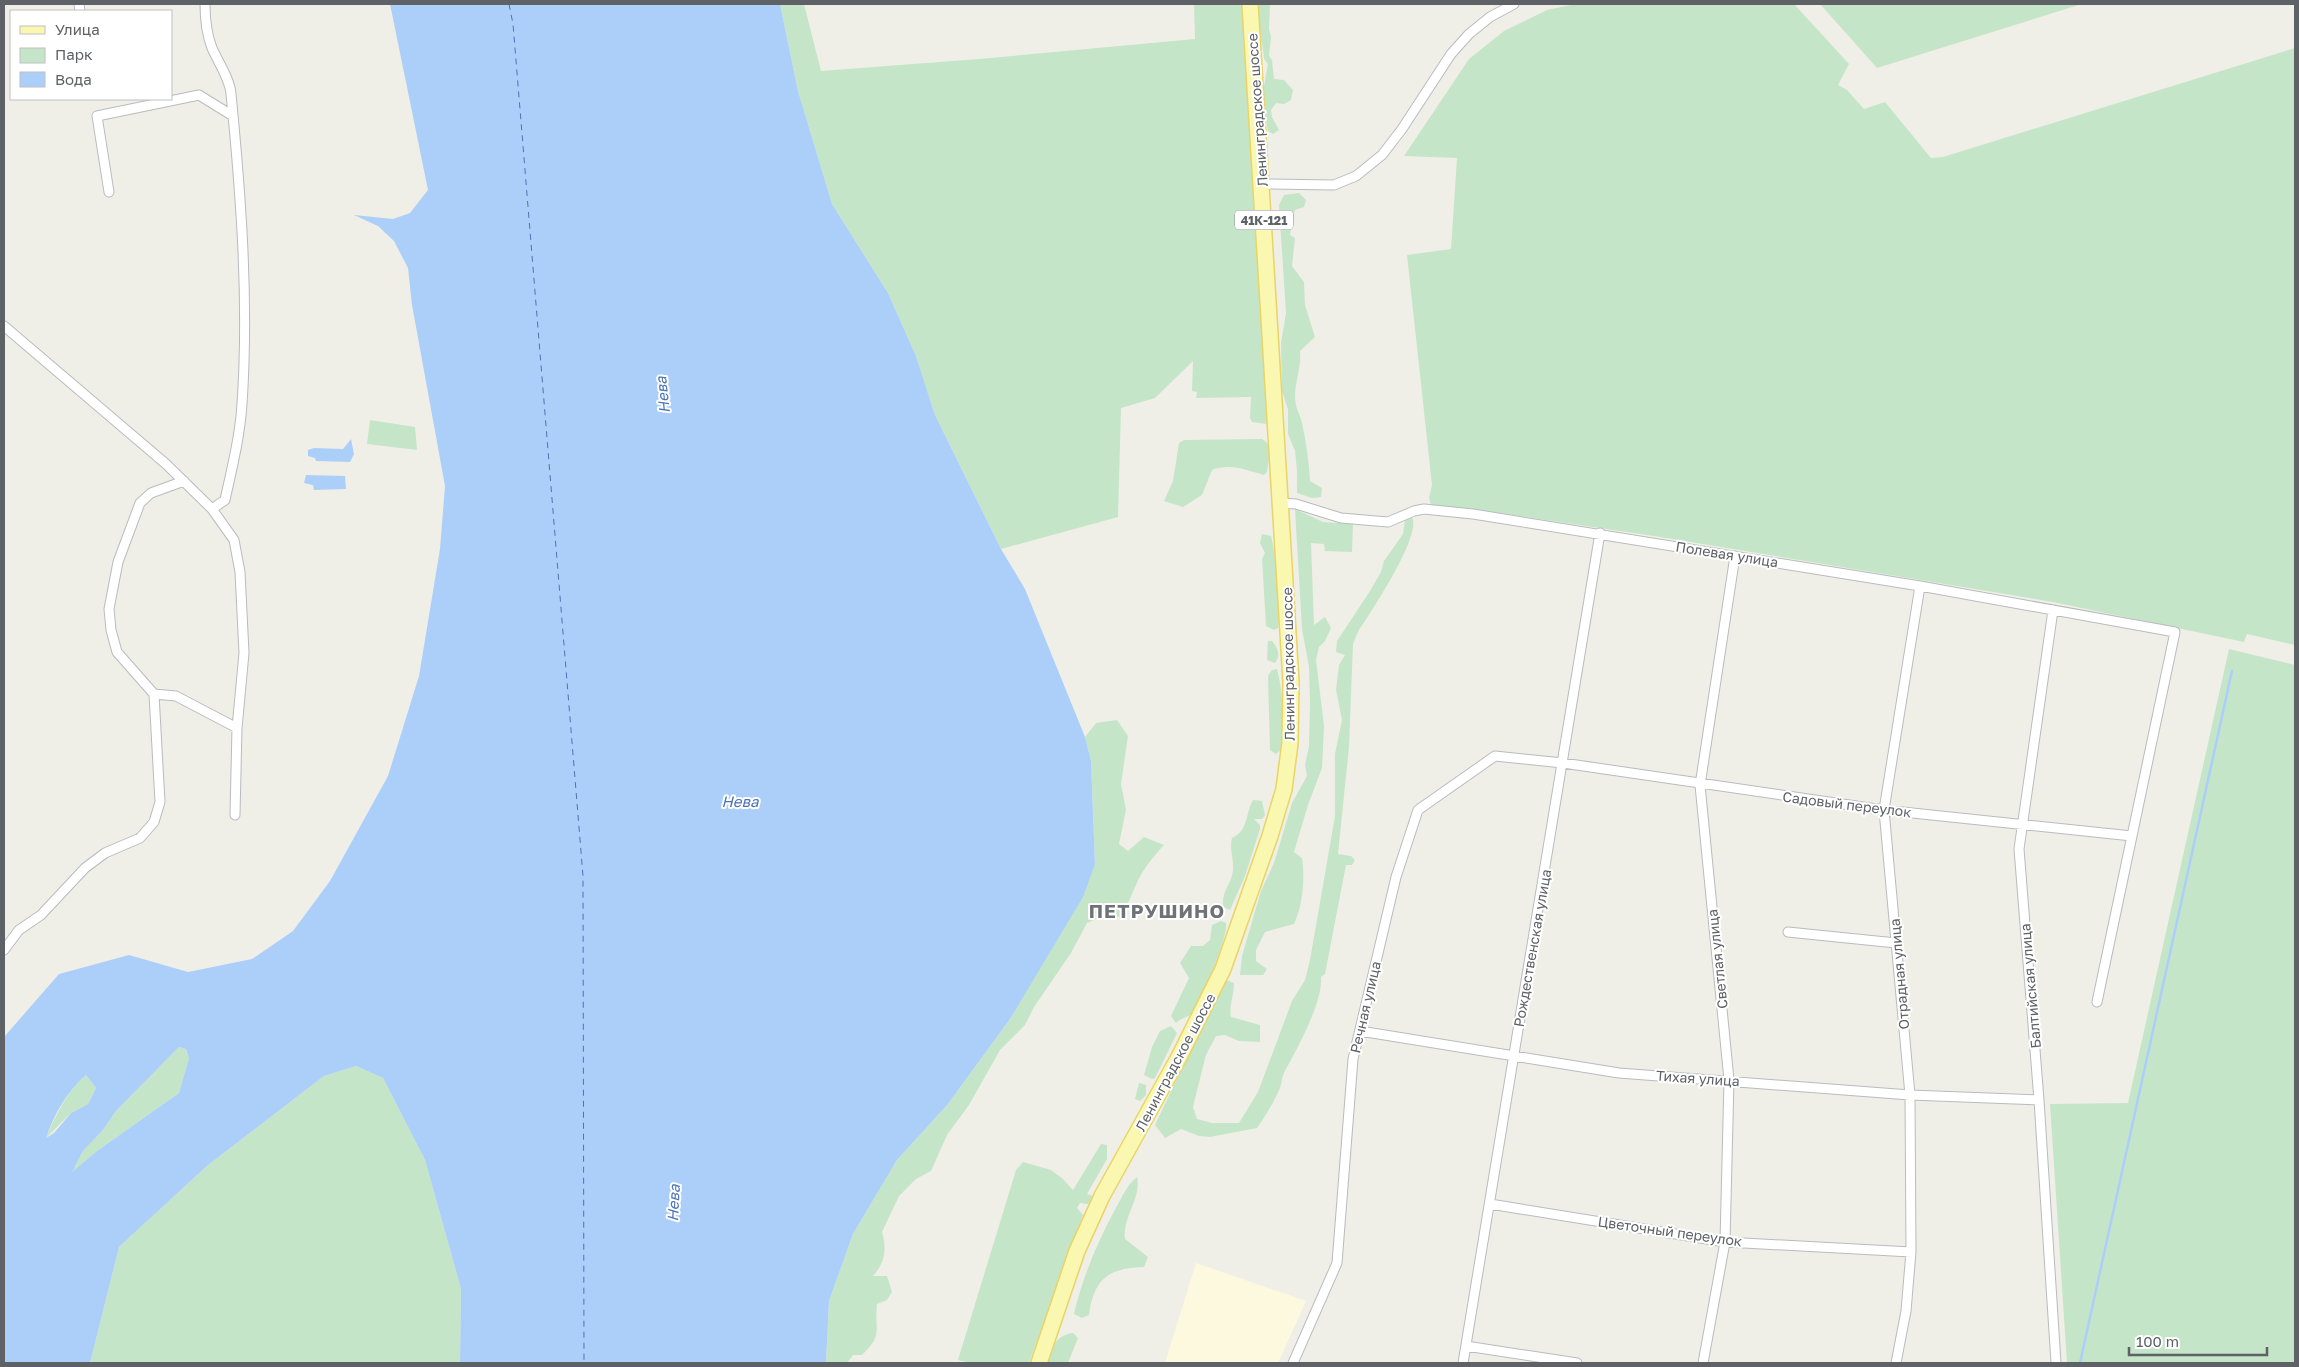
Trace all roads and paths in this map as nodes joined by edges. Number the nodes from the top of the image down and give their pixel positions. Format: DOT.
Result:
graph roads {
  1 [pos="205,4"];
  2 [pos="1250,4"];
  3 [pos="1514,4"];
  4 [pos="233,116"];
  5 [pos="1262,184"];
  6 [pos="110,192"];
  7 [pos="4,326"];
  8 [pos="184,480"];
  9 [pos="1282,503"];
  10 [pos="212,509"];
  11 [pos="1600,533"];
  12 [pos="1735,556"];
  13 [pos="1920,586"];
  14 [pos="2053,610"];
  15 [pos="154,694"];
  16 [pos="237,728"];
  17 [pos="1563,763"];
  18 [pos="1700,785"];
  19 [pos="1884,810"];
  20 [pos="236,815"];
  21 [pos="2022,823"];
  22 [pos="2132,836"];
  23 [pos="1788,932"];
  24 [pos="1896,943"];
  25 [pos="4,950"];
  26 [pos="2097,1002"];
  27 [pos="1360,1031"];
  28 [pos="1514,1057"];
  29 [pos="1728,1080"];
  30 [pos="1910,1095"];
  31 [pos="2039,1100"];
  32 [pos="1490,1204"];
  33 [pos="1725,1242"];
  34 [pos="1911,1252"];
  35 [pos="1466,1346"];
  36 [pos="1039,1363"];
  37 [pos="1294,1363"];
  38 [pos="1463,1363"];
  39 [pos="1577,1363"];
  40 [pos="1703,1363"];
  41 [pos="1896,1363"];
  42 [pos="2056,1363"];
  1 -- 4 [label="street"];
  2 -- 5 [label="main road, Ленинградское шоссе / 41К-121"];
  3 -- 5 [label="street"];
  4 -- 6 [label="street"];
  4 -- 10 [label="street"];
  5 -- 9 [label="main road, Ленинградское шоссе / 41К-121"];
  7 -- 8 [label="street"];
  8 -- 10 [label="street"];
  8 -- 15 [label="street"];
  9 -- 11 [label="street, Полевая улица"];
  9 -- 36 [label="main road, Ленинградское шоссе / 41К-121"];
  10 -- 16 [label="street"];
  11 -- 12 [label="street, Полевая улица"];
  11 -- 17 [label="street, Рождественская улица"];
  12 -- 13 [label="street, Полевая улица"];
  12 -- 18 [label="street, Светлая улица"];
  13 -- 14 [label="street, Полевая улица"];
  13 -- 19 [label="street, Отрадная улица"];
  14 -- 21 [label="street, Балтийская улица"];
  14 -- 22 [label="street, Полевая улица"];
  15 -- 16 [label="street"];
  15 -- 25 [label="street"];
  16 -- 20 [label="street"];
  17 -- 18 [label="street, Садовый переулок"];
  17 -- 27 [label="street, Речная улица"];
  17 -- 28 [label="street, Рождественская улица"];
  18 -- 19 [label="street, Садовый переулок"];
  18 -- 29 [label="street, Светлая улица"];
  19 -- 21 [label="street, Садовый переулок"];
  19 -- 24 [label="street, Отрадная улица"];
  21 -- 22 [label="street, Садовый переулок"];
  21 -- 31 [label="street, Балтийская улица"];
  22 -- 26 [label="street"];
  23 -- 24 [label="street"];
  24 -- 30 [label="street, Отрадная улица"];
  27 -- 28 [label="street, Тихая улица"];
  27 -- 37 [label="street, Речная улица"];
  28 -- 29 [label="street, Тихая улица"];
  28 -- 32 [label="street, Рождественская улица"];
  29 -- 30 [label="street, Тихая улица"];
  29 -- 33 [label="street, Светлая улица"];
  30 -- 31 [label="street, Тихая улица"];
  30 -- 34 [label="street, Отрадная улица"];
  31 -- 42 [label="street, Балтийская улица"];
  32 -- 33 [label="street, Цветочный переулок"];
  32 -- 35 [label="street, Рождественская улица"];
  33 -- 34 [label="street, Цветочный переулок"];
  33 -- 40 [label="street, Светлая улица"];
  34 -- 41 [label="street, Отрадная улица"];
  35 -- 38 [label="street, Рождественская улица"];
  35 -- 39 [label="street"];
}
